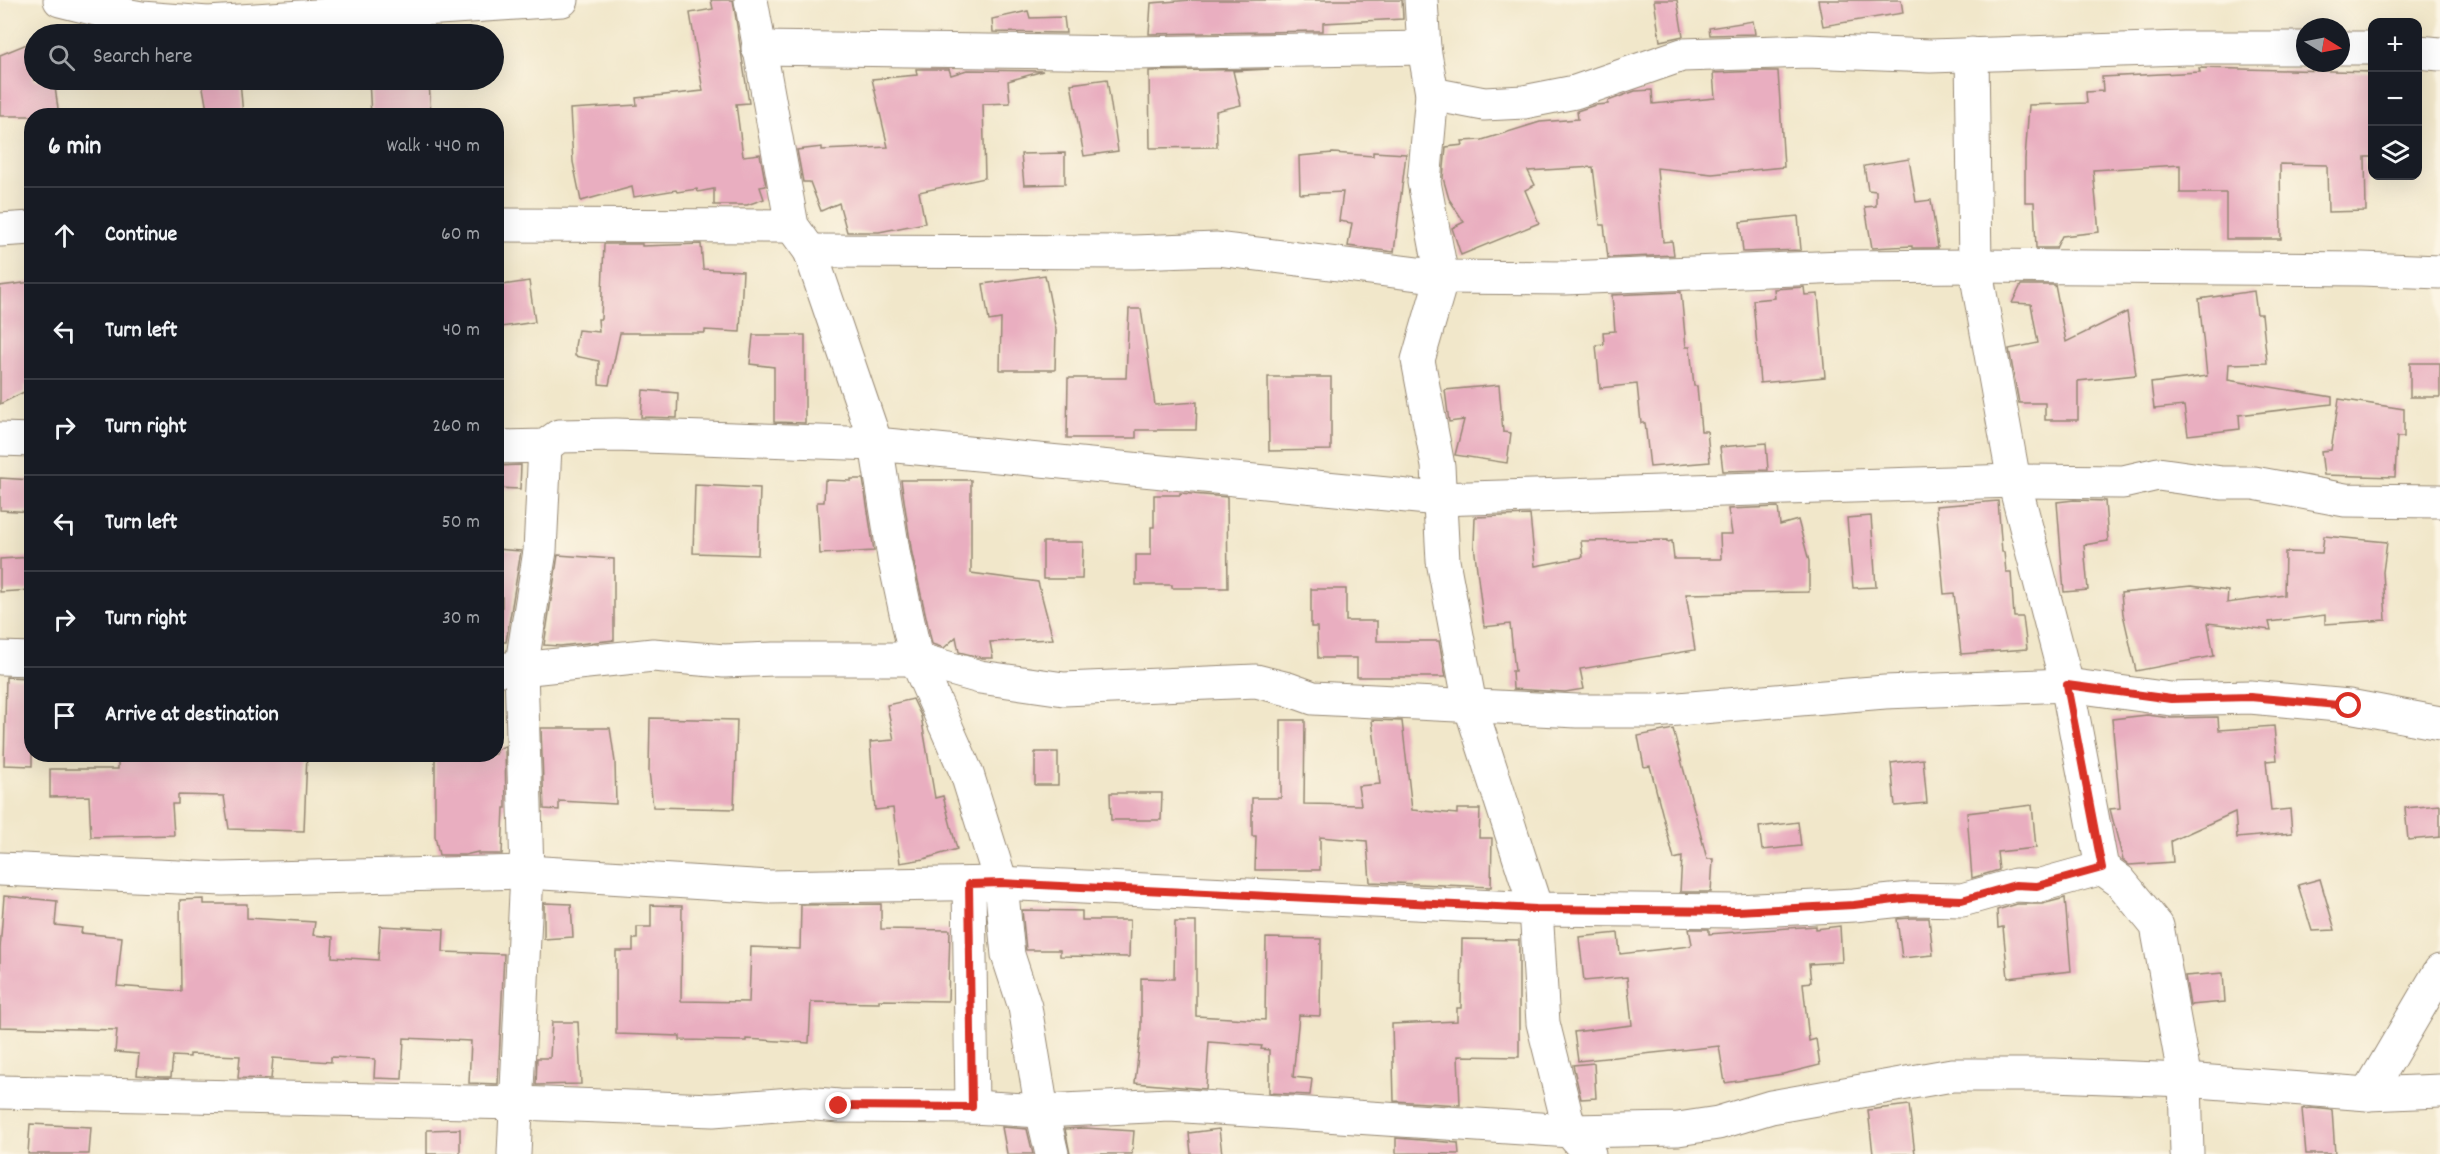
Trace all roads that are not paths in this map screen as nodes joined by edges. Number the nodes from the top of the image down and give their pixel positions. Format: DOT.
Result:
graph roads {
  1 [pos="60,0"];
  2 [pos="562,0"];
  3 [pos="751,0"];
  4 [pos="1421,0"];
  5 [pos="758,48"];
  6 [pos="1424,48"];
  7 [pos="2296,48"];
  8 [pos="2350,48"];
  9 [pos="2368,48"];
  10 [pos="2422,52"];
  11 [pos="1972,54"];
  12 [pos="2440,54"];
  13 [pos="1432,94"];
  14 [pos="504,225"];
  15 [pos="24,228"];
  16 [pos="0,230"];
  17 [pos="801,238"];
  18 [pos="1976,266"];
  19 [pos="2440,272"];
  20 [pos="1442,277"];
  21 [pos="0,439"];
  22 [pos="24,440"];
  23 [pos="876,444"];
  24 [pos="545,446"];
  25 [pos="504,447"];
  26 [pos="2014,481"];
  27 [pos="1438,500"];
  28 [pos="2440,501"];
  29 [pos="0,658"];
  30 [pos="24,659"];
  31 [pos="916,659"];
  32 [pos="509,669"];
  33 [pos="2067,685"];
  34 [pos="1470,705"];
  35 [pos="2440,723"];
  36 [pos="2102,868"];
  37 [pos="0,869"];
  38 [pos="527,872"];
  39 [pos="985,883"];
  40 [pos="1536,909"];
  41 [pos="2440,970"];
  42 [pos="2185,1080"];
  43 [pos="2440,1091"];
  44 [pos="0,1092"];
  45 [pos="2368,1094"];
  46 [pos="518,1103"];
  47 [pos="972,1107"];
  48 [pos="1042,1111"];
  49 [pos="1579,1142"];
  50 [pos="514,1154"];
  51 [pos="1052,1154"];
  52 [pos="2187,1154"];
  1 -- 2 [label="street"];
  3 -- 5 [label="street"];
  4 -- 6 [label="street"];
  5 -- 6 [label="street"];
  5 -- 17 [label="street"];
  6 -- 13 [label="street"];
  7 -- 11 [label="street"];
  8 -- 9 [label="street"];
  10 -- 12 [label="street"];
  11 -- 13 [label="street"];
  11 -- 18 [label="street"];
  13 -- 20 [label="street"];
  14 -- 17 [label="street"];
  15 -- 16 [label="street"];
  17 -- 20 [label="street"];
  17 -- 23 [label="street"];
  18 -- 19 [label="street"];
  18 -- 20 [label="street"];
  18 -- 26 [label="street"];
  20 -- 27 [label="street"];
  21 -- 22 [label="street"];
  23 -- 24 [label="street"];
  23 -- 27 [label="street"];
  23 -- 31 [label="street"];
  24 -- 25 [label="street"];
  24 -- 32 [label="street"];
  26 -- 27 [label="street"];
  26 -- 28 [label="street"];
  26 -- 33 [label="street"];
  27 -- 34 [label="street"];
  29 -- 30 [label="street"];
  31 -- 32 [label="street"];
  31 -- 34 [label="street"];
  31 -- 39 [label="street"];
  32 -- 38 [label="street"];
  33 -- 34 [label="street"];
  33 -- 35 [label="street"];
  33 -- 36 [label="street"];
  34 -- 40 [label="street"];
  36 -- 40 [label="street"];
  36 -- 42 [label="street"];
  37 -- 38 [label="street"];
  38 -- 39 [label="street"];
  38 -- 46 [label="street"];
  39 -- 40 [label="street"];
  39 -- 47 [label="street"];
  39 -- 48 [label="street"];
  40 -- 49 [label="street"];
  41 -- 45 [label="street"];
  42 -- 45 [label="street"];
  42 -- 49 [label="street"];
  42 -- 52 [label="street"];
  43 -- 45 [label="street"];
  44 -- 46 [label="street"];
  46 -- 47 [label="street"];
  46 -- 50 [label="street"];
  47 -- 48 [label="street"];
  48 -- 49 [label="street"];
  48 -- 51 [label="street"];
}
